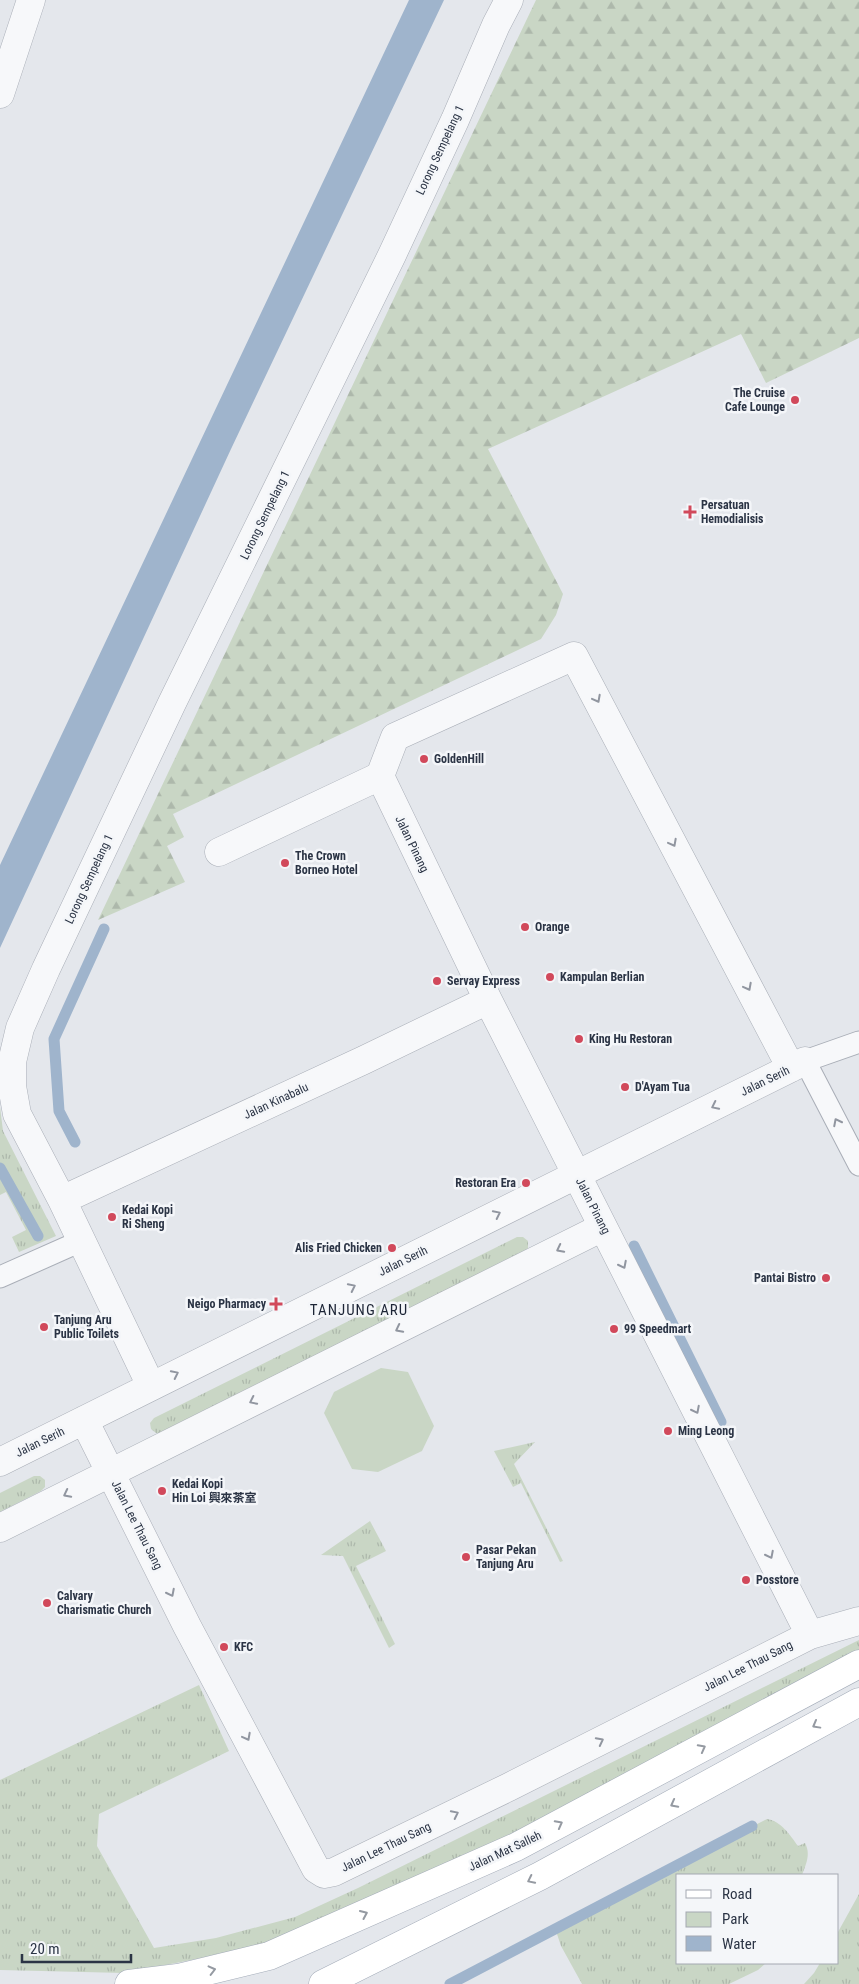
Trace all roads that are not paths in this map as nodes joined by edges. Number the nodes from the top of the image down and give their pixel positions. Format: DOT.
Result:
graph roads {
  1 [pos="31,0"];
  2 [pos="508,0"];
  3 [pos="0,94"];
  4 [pos="380,776"];
  5 [pos="219,852"];
  6 [pos="488,1000"];
  7 [pos="859,1042"];
  8 [pos="12,1044"];
  9 [pos="798,1064"];
  10 [pos="859,1165"];
  11 [pos="577,1175"];
  12 [pos="62,1200"];
  13 [pos="604,1227"];
  14 [pos="82,1241"];
  15 [pos="0,1277"];
  16 [pos="151,1386"];
  17 [pos="84,1420"];
  18 [pos="0,1462"];
  19 [pos="110,1472"];
  20 [pos="0,1528"];
  21 [pos="859,1621"];
  22 [pos="810,1635"];
  23 [pos="859,1664"];
  24 [pos="859,1702"];
  25 [pos="129,1984"];
  26 [pos="323,1984"];
  1 -- 3 [label="street"];
  2 -- 8 [label="street, Lorong Sempelang 1"];
  4 -- 5 [label="street"];
  4 -- 6 [label="street, Jalan Pinang"];
  4 -- 9 [label="street, one-way"];
  6 -- 11 [label="street, Jalan Pinang"];
  6 -- 12 [label="street, Jalan Kinabalu"];
  7 -- 9 [label="lane"];
  8 -- 12 [label="street, Lorong Sempelang 1"];
  10 -- 9 [label="lane, one-way"];
  9 -- 11 [label="street, Jalan Serih, one-way"];
  11 -- 13 [label="street, Jalan Pinang"];
  16 -- 11 [label="street, Jalan Serih, one-way"];
  12 -- 14 [label="street, Lorong Sempelang 1"];
  13 -- 19 [label="street, one-way"];
  13 -- 22 [label="street, Jalan Pinang, one-way"];
  14 -- 15 [label="lane"];
  14 -- 16 [label="street, Lorong Sempelang 1"];
  16 -- 17 [label="street, Jalan Serih"];
  17 -- 18 [label="street, Jalan Serih"];
  17 -- 19 [label="street"];
  19 -- 20 [label="street, one-way"];
  19 -- 22 [label="street, Jalan Lee Thau Sang, one-way"];
  21 -- 22 [label="street, Jalan Lee Thau Sang"];
  25 -- 23 [label="main road, Jalan Mat Salleh, one-way"];
  24 -- 26 [label="main road, one-way"];
}
